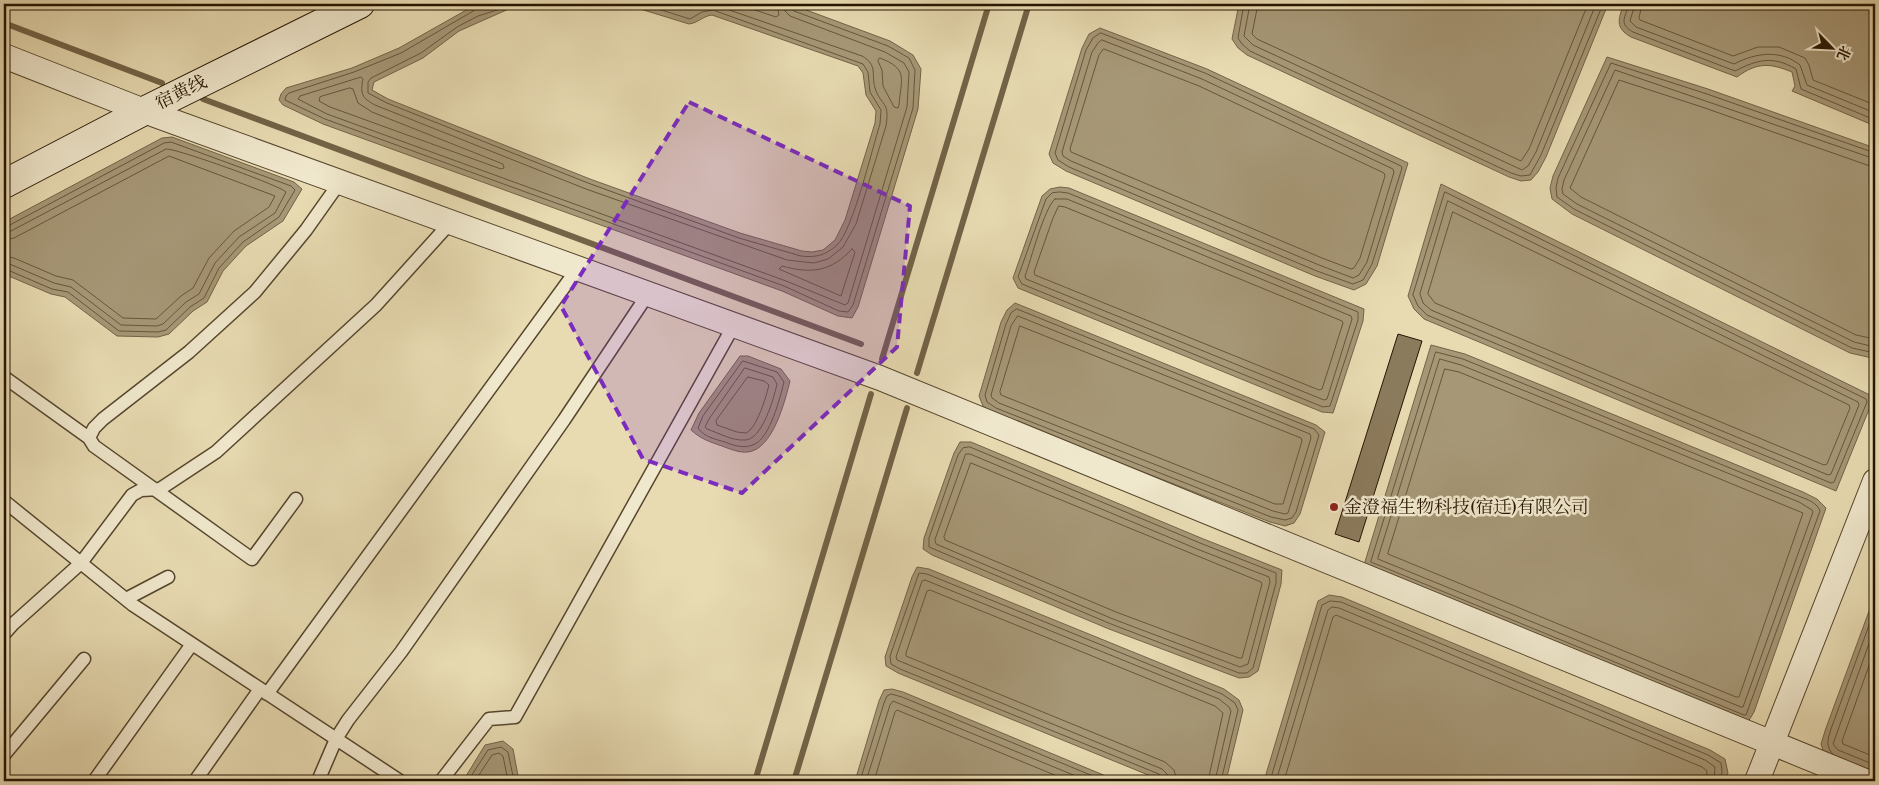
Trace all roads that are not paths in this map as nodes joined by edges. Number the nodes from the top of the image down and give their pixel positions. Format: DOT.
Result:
graph roads {
  1 [pos="360,4"];
  2 [pos="4,56"];
  3 [pos="144,111"];
  4 [pos="340,182"];
  5 [pos="4,184"];
  6 [pos="451,222"];
  7 [pos="578,268"];
  8 [pos="648,294"];
  9 [pos="734,325"];
  10 [pos="4,377"];
  11 [pos="89,438"];
  12 [pos="1875,481"];
  13 [pos="156,490"];
  14 [pos="296,499"];
  15 [pos="4,501"];
  16 [pos="81,563"];
  17 [pos="168,577"];
  18 [pos="126,599"];
  19 [pos="4,634"];
  20 [pos="192,644"];
  21 [pos="84,658"];
  22 [pos="264,692"];
  23 [pos="336,739"];
  24 [pos="1772,742"];
  25 [pos="4,755"];
  26 [pos="94,781"];
  27 [pos="195,781"];
  28 [pos="318,781"];
  29 [pos="400,781"];
  30 [pos="441,781"];
  31 [pos="1757,781"];
  32 [pos="1865,781"];
  1 -- 3 [label="main road, 宿黄线"];
  2 -- 3 [label="street"];
  3 -- 4 [label="street"];
  3 -- 5 [label="main road, 宿黄线"];
  4 -- 6 [label="street"];
  4 -- 11 [label="lane"];
  6 -- 7 [label="street"];
  6 -- 13 [label="lane"];
  7 -- 8 [label="street"];
  7 -- 22 [label="lane"];
  8 -- 9 [label="street"];
  8 -- 23 [label="lane"];
  9 -- 24 [label="street"];
  9 -- 30 [label="lane"];
  10 -- 11 [label="lane"];
  11 -- 13 [label="lane"];
  12 -- 24 [label="street"];
  13 -- 14 [label="lane"];
  13 -- 16 [label="lane"];
  15 -- 16 [label="lane"];
  16 -- 18 [label="lane"];
  16 -- 19 [label="lane"];
  17 -- 18 [label="lane"];
  18 -- 20 [label="lane"];
  20 -- 22 [label="lane"];
  20 -- 26 [label="lane"];
  21 -- 25 [label="lane"];
  22 -- 23 [label="lane"];
  22 -- 27 [label="lane"];
  23 -- 28 [label="lane"];
  23 -- 29 [label="lane"];
  24 -- 31 [label="street"];
  24 -- 32 [label="street"];
}
